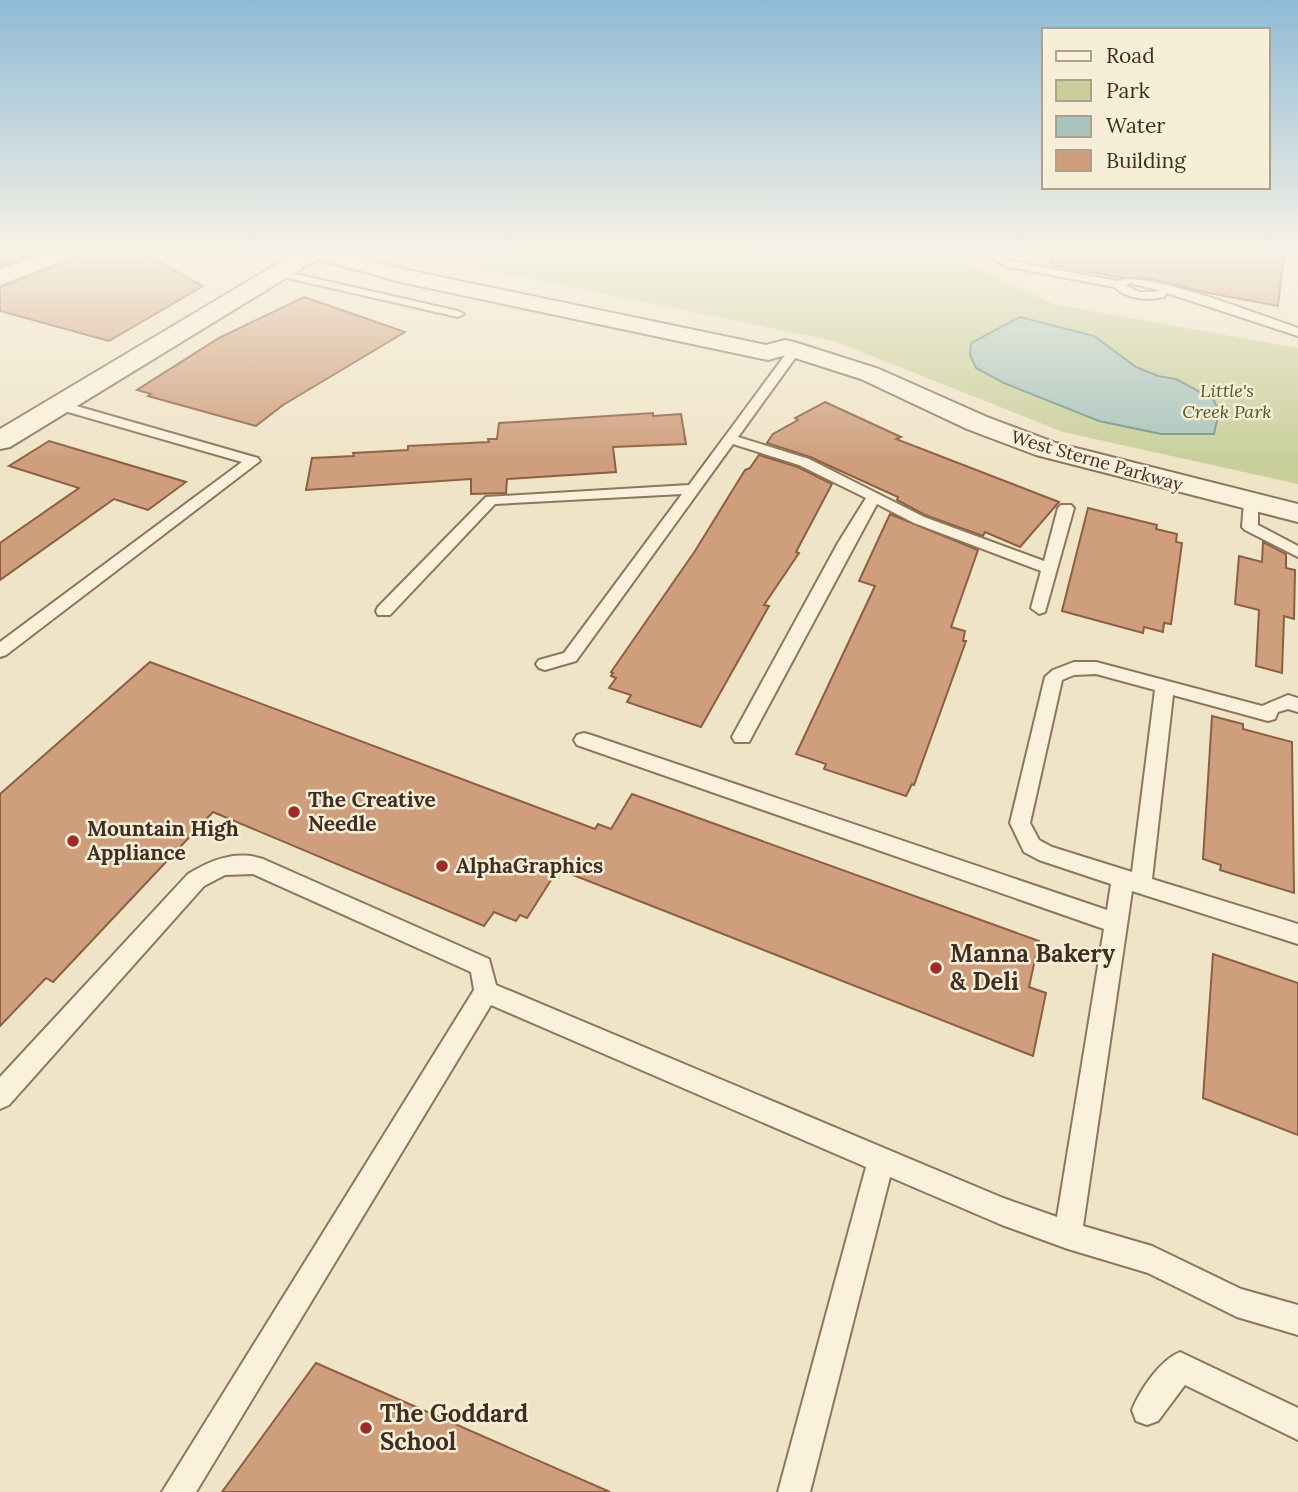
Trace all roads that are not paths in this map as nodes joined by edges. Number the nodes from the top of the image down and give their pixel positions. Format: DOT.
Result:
graph roads {
  1 [pos="199,321"];
  2 [pos="635,321"];
  3 [pos="1263,321"];
  4 [pos="1298,332"];
  5 [pos="790,349"];
  6 [pos="59,405"];
  7 [pos="730,439"];
  8 [pos="0,441"];
  9 [pos="693,489"];
  10 [pos="874,497"];
  11 [pos="1251,502"];
  12 [pos="1066,508"];
  13 [pos="1298,513"];
  14 [pos="1298,552"];
  15 [pos="1048,568"];
  16 [pos="1039,608"];
  17 [pos="384,611"];
  18 [pos="0,651"];
  19 [pos="545,664"];
  20 [pos="1165,686"];
  21 [pos="1298,705"];
  22 [pos="742,737"];
  23 [pos="584,740"];
  24 [pos="1132,881"];
  25 [pos="1118,924"];
  26 [pos="1298,934"];
  27 [pos="486,992"];
  28 [pos="0,1096"];
  29 [pos="881,1161"];
  30 [pos="1068,1235"];
  31 [pos="1298,1320"];
  32 [pos="1147,1410"];
  33 [pos="1298,1424"];
  34 [pos="178,1492"];
  35 [pos="794,1492"];
  1 -- 6 [label="street"];
  2 -- 5 [label="street, West Sterne Parkway"];
  3 -- 4 [label="lane"];
  5 -- 7 [label="lane"];
  5 -- 11 [label="street, West Sterne Parkway"];
  6 -- 8 [label="street"];
  6 -- 18 [label="lane"];
  7 -- 9 [label="lane"];
  7 -- 10 [label="lane"];
  9 -- 17 [label="lane"];
  9 -- 19 [label="lane"];
  10 -- 15 [label="lane"];
  10 -- 22 [label="lane"];
  11 -- 13 [label="street, West Sterne Parkway"];
  11 -- 14 [label="lane"];
  12 -- 15 [label="lane"];
  15 -- 16 [label="lane"];
  20 -- 21 [label="lane"];
  20 -- 24 [label="lane"];
  20 -- 24 [label="lane"];
  23 -- 25 [label="lane"];
  24 -- 25 [label="lane"];
  24 -- 26 [label="lane"];
  25 -- 30 [label="lane"];
  27 -- 28 [label="lane"];
  27 -- 29 [label="lane"];
  27 -- 34 [label="lane"];
  29 -- 30 [label="lane"];
  29 -- 35 [label="lane"];
  30 -- 31 [label="lane"];
  32 -- 33 [label="lane"];
}
